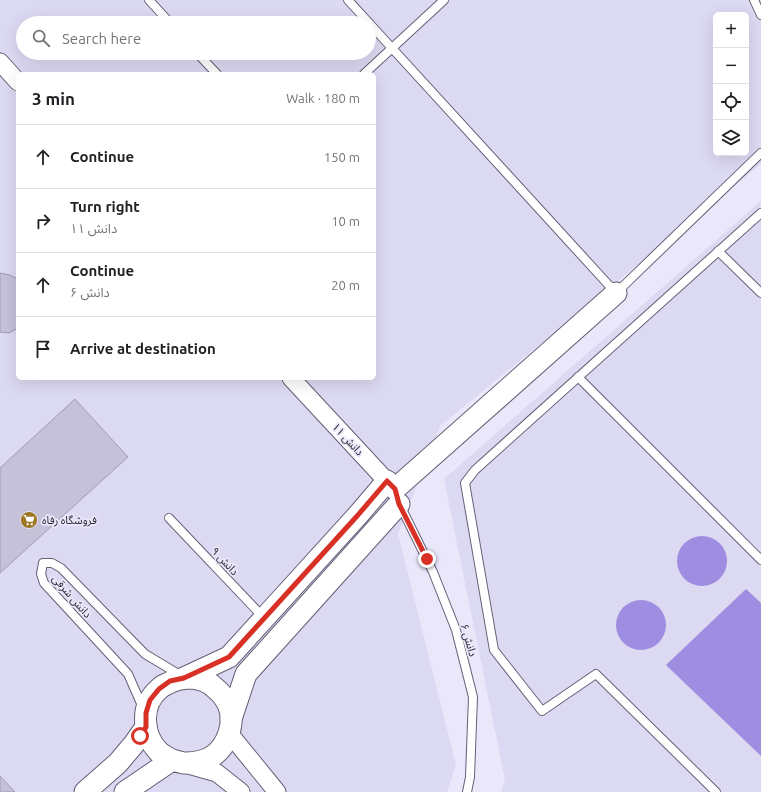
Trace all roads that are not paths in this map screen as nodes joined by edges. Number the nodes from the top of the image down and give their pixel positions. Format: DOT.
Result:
graph roads {
  1 [pos="149,0"];
  2 [pos="348,0"];
  3 [pos="444,0"];
  4 [pos="754,0"];
  5 [pos="761,15"];
  6 [pos="164,16"];
  7 [pos="363,16"];
  8 [pos="376,31"];
  9 [pos="392,48"];
  10 [pos="204,60"];
  11 [pos="0,62"];
  12 [pos="215,72"];
  13 [pos="366,72"];
  14 [pos="16,80"];
  15 [pos="761,153"];
  16 [pos="761,213"];
  17 [pos="718,252"];
  18 [pos="616,293"];
  19 [pos="761,293"];
  20 [pos="578,377"];
  21 [pos="293,380"];
  22 [pos="394,491"];
  23 [pos="169,518"];
  24 [pos="761,560"];
  25 [pos="264,618"];
  26 [pos="184,678"];
  27 [pos="146,720"];
  28 [pos="230,726"];
  29 [pos="172,760"];
  30 [pos="85,792"];
  31 [pos="125,792"];
  32 [pos="241,792"];
  33 [pos="277,792"];
  34 [pos="467,792"];
  35 [pos="716,792"];
  1 -- 6 [label="lane"];
  2 -- 7 [label="lane"];
  3 -- 9 [label="lane"];
  4 -- 5 [label="lane"];
  8 -- 9 [label="lane"];
  9 -- 13 [label="lane"];
  9 -- 18 [label="lane"];
  10 -- 12 [label="lane"];
  11 -- 14 [label="street"];
  15 -- 18 [label="lane"];
  16 -- 17 [label="lane"];
  17 -- 19 [label="lane"];
  17 -- 20 [label="lane"];
  18 -- 22 [label="street"];
  20 -- 24 [label="lane"];
  20 -- 35 [label="lane"];
  21 -- 22 [label="street, دانش ۱۱"];
  22 -- 25 [label="street"];
  22 -- 28 [label="street"];
  22 -- 34 [label="lane, دانش ۶"];
  23 -- 25 [label="lane, دانش ۹"];
  25 -- 26 [label="street"];
  26 -- 27 [label="street"];
  26 -- 27 [label="lane, دانش شرقی"];
  26 -- 28 [label="street"];
  27 -- 29 [label="street"];
  27 -- 30 [label="street"];
  28 -- 29 [label="street"];
  28 -- 33 [label="street"];
  29 -- 31 [label="street"];
  29 -- 32 [label="street"];
}
